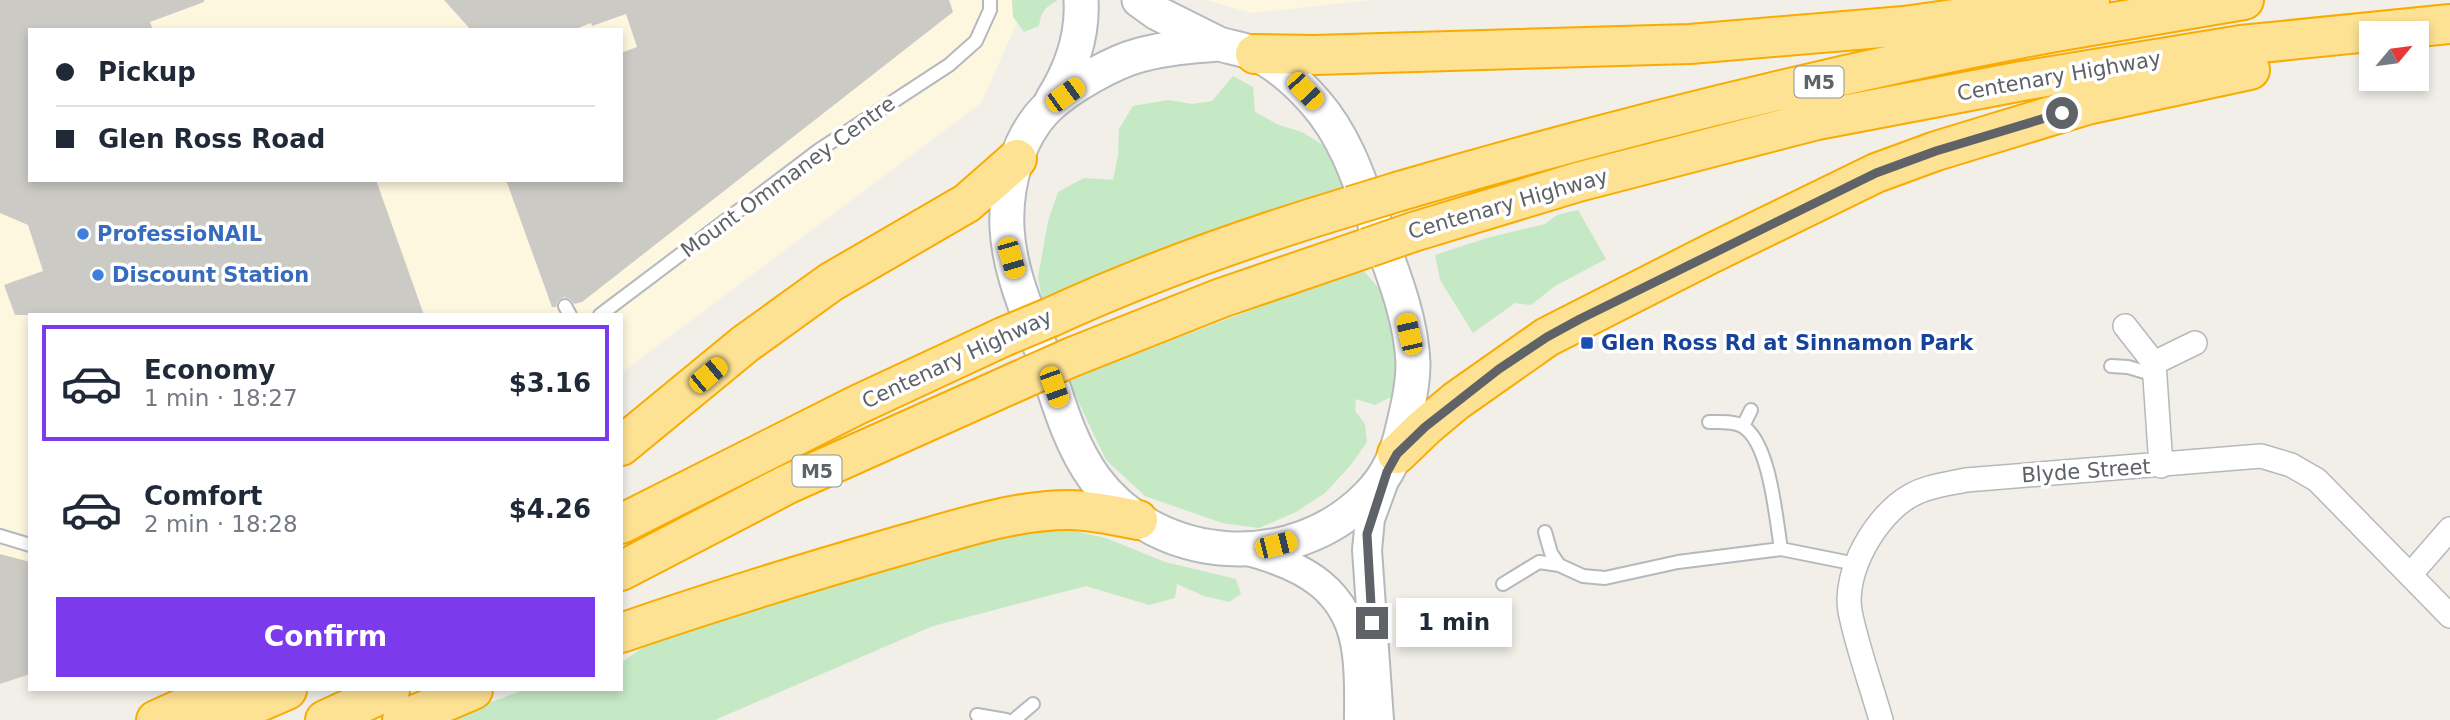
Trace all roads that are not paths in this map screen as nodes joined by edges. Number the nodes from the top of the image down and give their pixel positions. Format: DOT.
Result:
graph roads {
  1 [pos="990,0"];
  2 [pos="1081,0"];
  3 [pos="1139,0"];
  4 [pos="2090,0"];
  5 [pos="2244,0"];
  6 [pos="2450,24"];
  7 [pos="2305,39"];
  8 [pos="1219,44"];
  9 [pos="1255,54"];
  10 [pos="1047,108"];
  11 [pos="1017,159"];
  12 [pos="603,313"];
  13 [pos="2125,326"];
  14 [pos="2195,342"];
  15 [pos="2111,366"];
  16 [pos="2154,369"];
  17 [pos="1751,410"];
  18 [pos="1709,422"];
  19 [pos="1743,426"];
  20 [pos="623,444"];
  21 [pos="1392,463"];
  22 [pos="2161,466"];
  23 [pos="1138,520"];
  24 [pos="623,523"];
  25 [pos="2450,529"];
  26 [pos="1545,532"];
  27 [pos="0,536"];
  28 [pos="28,544"];
  29 [pos="1781,549"];
  30 [pos="1244,550"];
  31 [pos="1856,564"];
  32 [pos="1559,565"];
  33 [pos="623,570"];
  34 [pos="2410,575"];
  35 [pos="1503,584"];
  36 [pos="2450,616"];
  37 [pos="623,632"];
  38 [pos="220,691"];
  39 [pos="285,691"];
  40 [pos="388,691"];
  41 [pos="471,691"];
  42 [pos="1032,704"];
  43 [pos="977,715"];
  44 [pos="156,720"];
  45 [pos="218,720"];
  46 [pos="326,720"];
  47 [pos="402,720"];
  48 [pos="1006,720"];
  49 [pos="1014,720"];
  50 [pos="1359,720"];
  51 [pos="1379,720"];
  52 [pos="1881,720"];
  1 -- 12 [label="lane, Mount Ommaney Centre"];
  2 -- 10 [label="main road"];
  3 -- 8 [label="main road"];
  4 -- 9 [label="highway"];
  5 -- 24 [label="highway, Centenary Highway / M5, bridge"];
  6 -- 7 [label="highway, Centenary Highway / M5"];
  7 -- 21 [label="highway"];
  7 -- 33 [label="highway, Centenary Highway / M5, bridge"];
  8 -- 9 [label="main road"];
  8 -- 10 [label="main road"];
  9 -- 21 [label="main road"];
  10 -- 11 [label="main road"];
  11 -- 20 [label="highway"];
  11 -- 23 [label="main road"];
  13 -- 16 [label="street"];
  14 -- 16 [label="street"];
  15 -- 16 [label="lane"];
  16 -- 22 [label="street"];
  17 -- 19 [label="lane"];
  18 -- 19 [label="lane"];
  19 -- 29 [label="lane"];
  21 -- 30 [label="main road"];
  21 -- 51 [label="street"];
  22 -- 31 [label="street, Blyde Street"];
  22 -- 34 [label="street, Blyde Street"];
  23 -- 30 [label="main road"];
  23 -- 37 [label="highway"];
  25 -- 34 [label="street"];
  26 -- 32 [label="lane"];
  27 -- 28 [label="lane"];
  29 -- 31 [label="lane"];
  29 -- 32 [label="lane"];
  30 -- 50 [label="street"];
  31 -- 52 [label="street, Blyde Street"];
  32 -- 35 [label="lane"];
  34 -- 36 [label="street, Blyde Street"];
  38 -- 44 [label="highway"];
  39 -- 45 [label="highway"];
  40 -- 46 [label="highway"];
  41 -- 47 [label="highway"];
  42 -- 49 [label="lane"];
  43 -- 48 [label="lane"];
}
